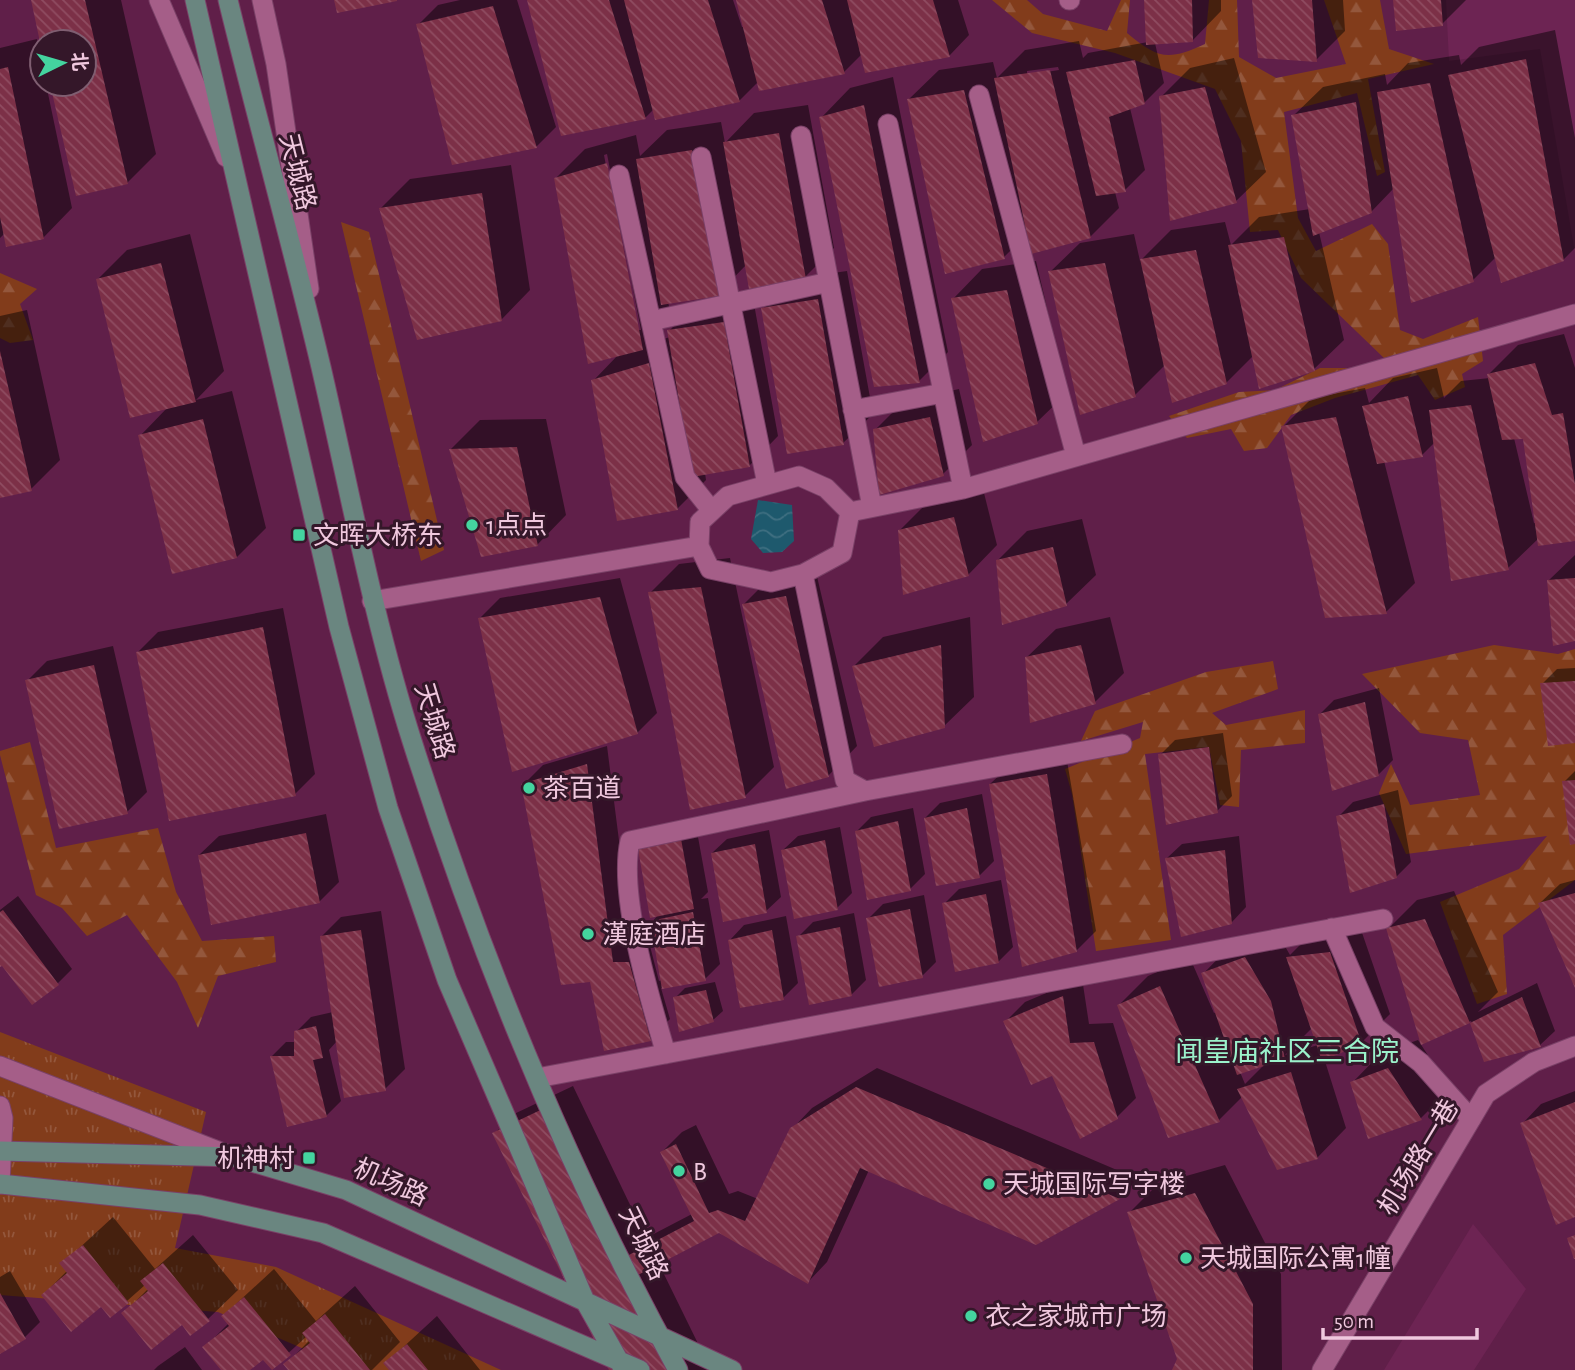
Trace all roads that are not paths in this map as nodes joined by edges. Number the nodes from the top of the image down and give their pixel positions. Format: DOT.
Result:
graph roads {
  1 [pos="159,0"];
  2 [pos="195,0"];
  3 [pos="228,0"];
  4 [pos="262,0"];
  5 [pos="979,95"];
  6 [pos="888,124"];
  7 [pos="802,136"];
  8 [pos="701,157"];
  9 [pos="619,175"];
  10 [pos="240,190"];
  11 [pos="829,282"];
  12 [pos="731,304"];
  13 [pos="1575,314"];
  14 [pos="651,321"];
  15 [pos="321,366"];
  16 [pos="943,393"];
  17 [pos="853,410"];
  18 [pos="1076,456"];
  19 [pos="767,484"];
  20 [pos="963,489"];
  21 [pos="872,507"];
  22 [pos="712,511"];
  23 [pos="850,512"];
  24 [pos="699,545"];
  25 [pos="803,574"];
  26 [pos="372,600"];
  27 [pos="1122,744"];
  28 [pos="864,790"];
  29 [pos="1383,919"];
  30 [pos="1332,929"];
  31 [pos="1575,1046"];
  32 [pos="666,1054"];
  33 [pos="0,1066"];
  34 [pos="537,1078"];
  35 [pos="0,1105"];
  36 [pos="1471,1119"];
  37 [pos="1,1151"];
  38 [pos="235,1157"];
  39 [pos="0,1184"];
  40 [pos="585,1301"];
  41 [pos="659,1336"];
  42 [pos="622,1365"];
  43 [pos="640,1370"];
  44 [pos="678,1370"];
  45 [pos="732,1370"];
  46 [pos="1322,1370"];
  1 -- 10 [label="street"];
  2 -- 10 [label="main road"];
  3 -- 15 [label="main road, 天城路"];
  4 -- 15 [label="street"];
  5 -- 18 [label="street"];
  6 -- 16 [label="street"];
  7 -- 11 [label="street"];
  8 -- 12 [label="street"];
  9 -- 14 [label="street"];
  10 -- 40 [label="main road"];
  11 -- 12 [label="street"];
  11 -- 17 [label="street"];
  12 -- 14 [label="street"];
  12 -- 19 [label="street"];
  13 -- 18 [label="street"];
  14 -- 22 [label="street"];
  15 -- 26 [label="main road, 天城路"];
  16 -- 17 [label="street"];
  16 -- 20 [label="street"];
  17 -- 21 [label="street"];
  18 -- 20 [label="street"];
  19 -- 22 [label="street"];
  19 -- 23 [label="street"];
  20 -- 21 [label="street"];
  21 -- 23 [label="street"];
  22 -- 24 [label="street"];
  23 -- 25 [label="street"];
  24 -- 25 [label="street"];
  24 -- 26 [label="street"];
  25 -- 28 [label="street"];
  26 -- 34 [label="main road, 天城路"];
  27 -- 28 [label="street"];
  28 -- 32 [label="street"];
  29 -- 30 [label="street"];
  30 -- 32 [label="street"];
  30 -- 36 [label="street"];
  31 -- 36 [label="street, 机场路一巷"];
  32 -- 34 [label="street"];
  33 -- 38 [label="street"];
  34 -- 41 [label="main road, 天城路"];
  35 -- 37 [label="street"];
  36 -- 46 [label="street, 机场路一巷"];
  37 -- 38 [label="main road, 机场路"];
  37 -- 39 [label="street"];
  38 -- 40 [label="main road, 机场路"];
  39 -- 42 [label="main road"];
  40 -- 41 [label="main road, 机场路"];
  40 -- 42 [label="main road"];
  41 -- 44 [label="main road, 天城路"];
  41 -- 45 [label="main road, 机场路"];
  42 -- 43 [label="main road"];
}
